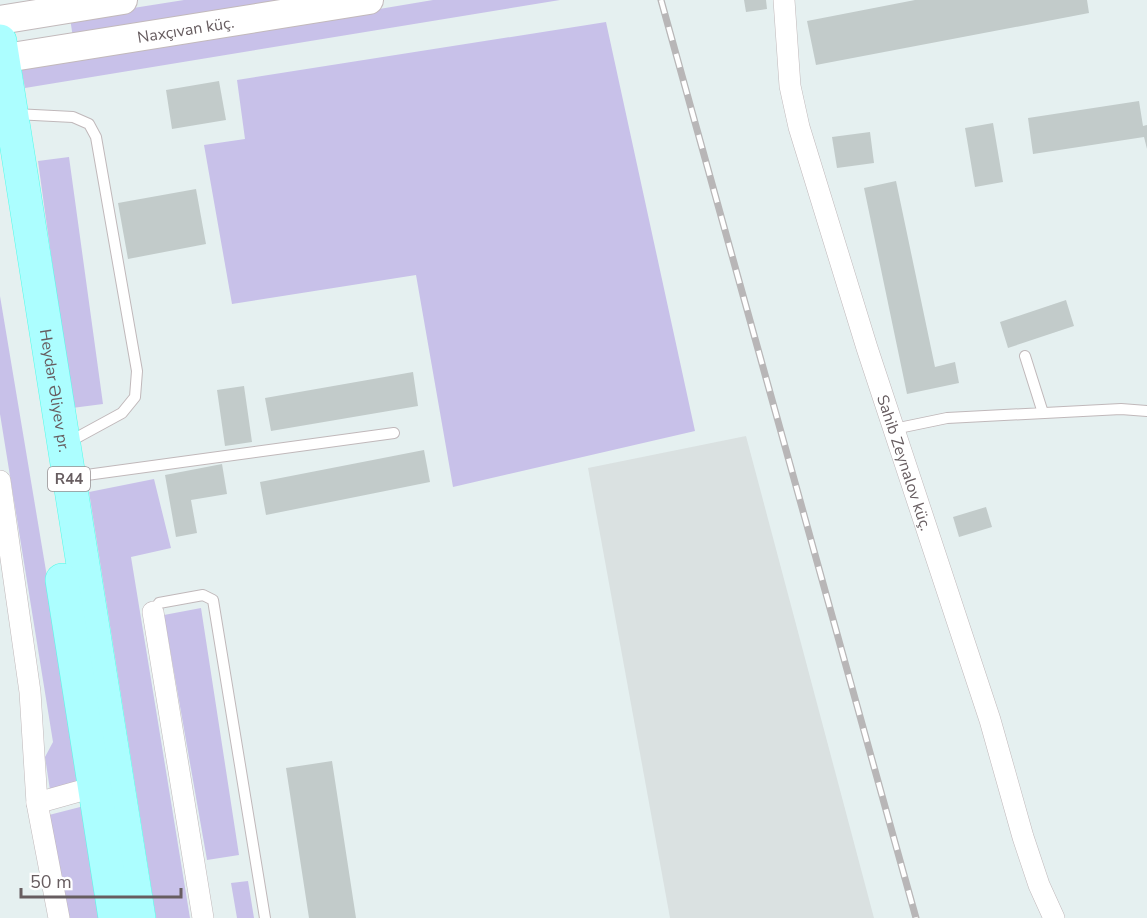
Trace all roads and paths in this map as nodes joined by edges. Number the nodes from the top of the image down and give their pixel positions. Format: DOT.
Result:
graph roads {
  1 [pos="123,0"];
  2 [pos="369,0"];
  3 [pos="784,0"];
  4 [pos="0,20"];
  5 [pos="1,53"];
  6 [pos="11,114"];
  7 [pos="0,178"];
  8 [pos="1025,356"];
  9 [pos="1147,411"];
  10 [pos="1043,413"];
  11 [pos="894,429"];
  12 [pos="394,433"];
  13 [pos="64,445"];
  14 [pos="69,478"];
  15 [pos="0,481"];
  16 [pos="153,612"];
  17 [pos="94,787"];
  18 [pos="37,803"];
  19 [pos="59,918"];
  20 [pos="115,918"];
  21 [pos="139,918"];
  22 [pos="203,918"];
  23 [pos="265,918"];
  24 [pos="1054,918"];
  1 -- 4 [label="main road"];
  2 -- 5 [label="main road, Naxçıvan küç."];
  3 -- 11 [label="street, Sahib Zeynalov küç."];
  5 -- 6 [label="main road, Heydər Əliyev pr. / R44"];
  6 -- 13 [label="main road, Heydər Əliyev pr. / R44"];
  6 -- 13 [label="lane"];
  7 -- 17 [label="main road, Heydər Əliyev pr. / R44"];
  8 -- 10 [label="lane"];
  9 -- 10 [label="lane"];
  10 -- 11 [label="lane"];
  11 -- 24 [label="street, Sahib Zeynalov küç."];
  12 -- 14 [label="lane"];
  13 -- 14 [label="main road, Heydər Əliyev pr. / R44"];
  14 -- 21 [label="main road, Heydər Əliyev pr. / R44"];
  15 -- 18 [label="street"];
  16 -- 22 [label="street"];
  16 -- 23 [label="lane"];
  17 -- 18 [label="street"];
  17 -- 20 [label="main road, Heydər Əliyev pr. / R44"];
  18 -- 19 [label="street"];
}
